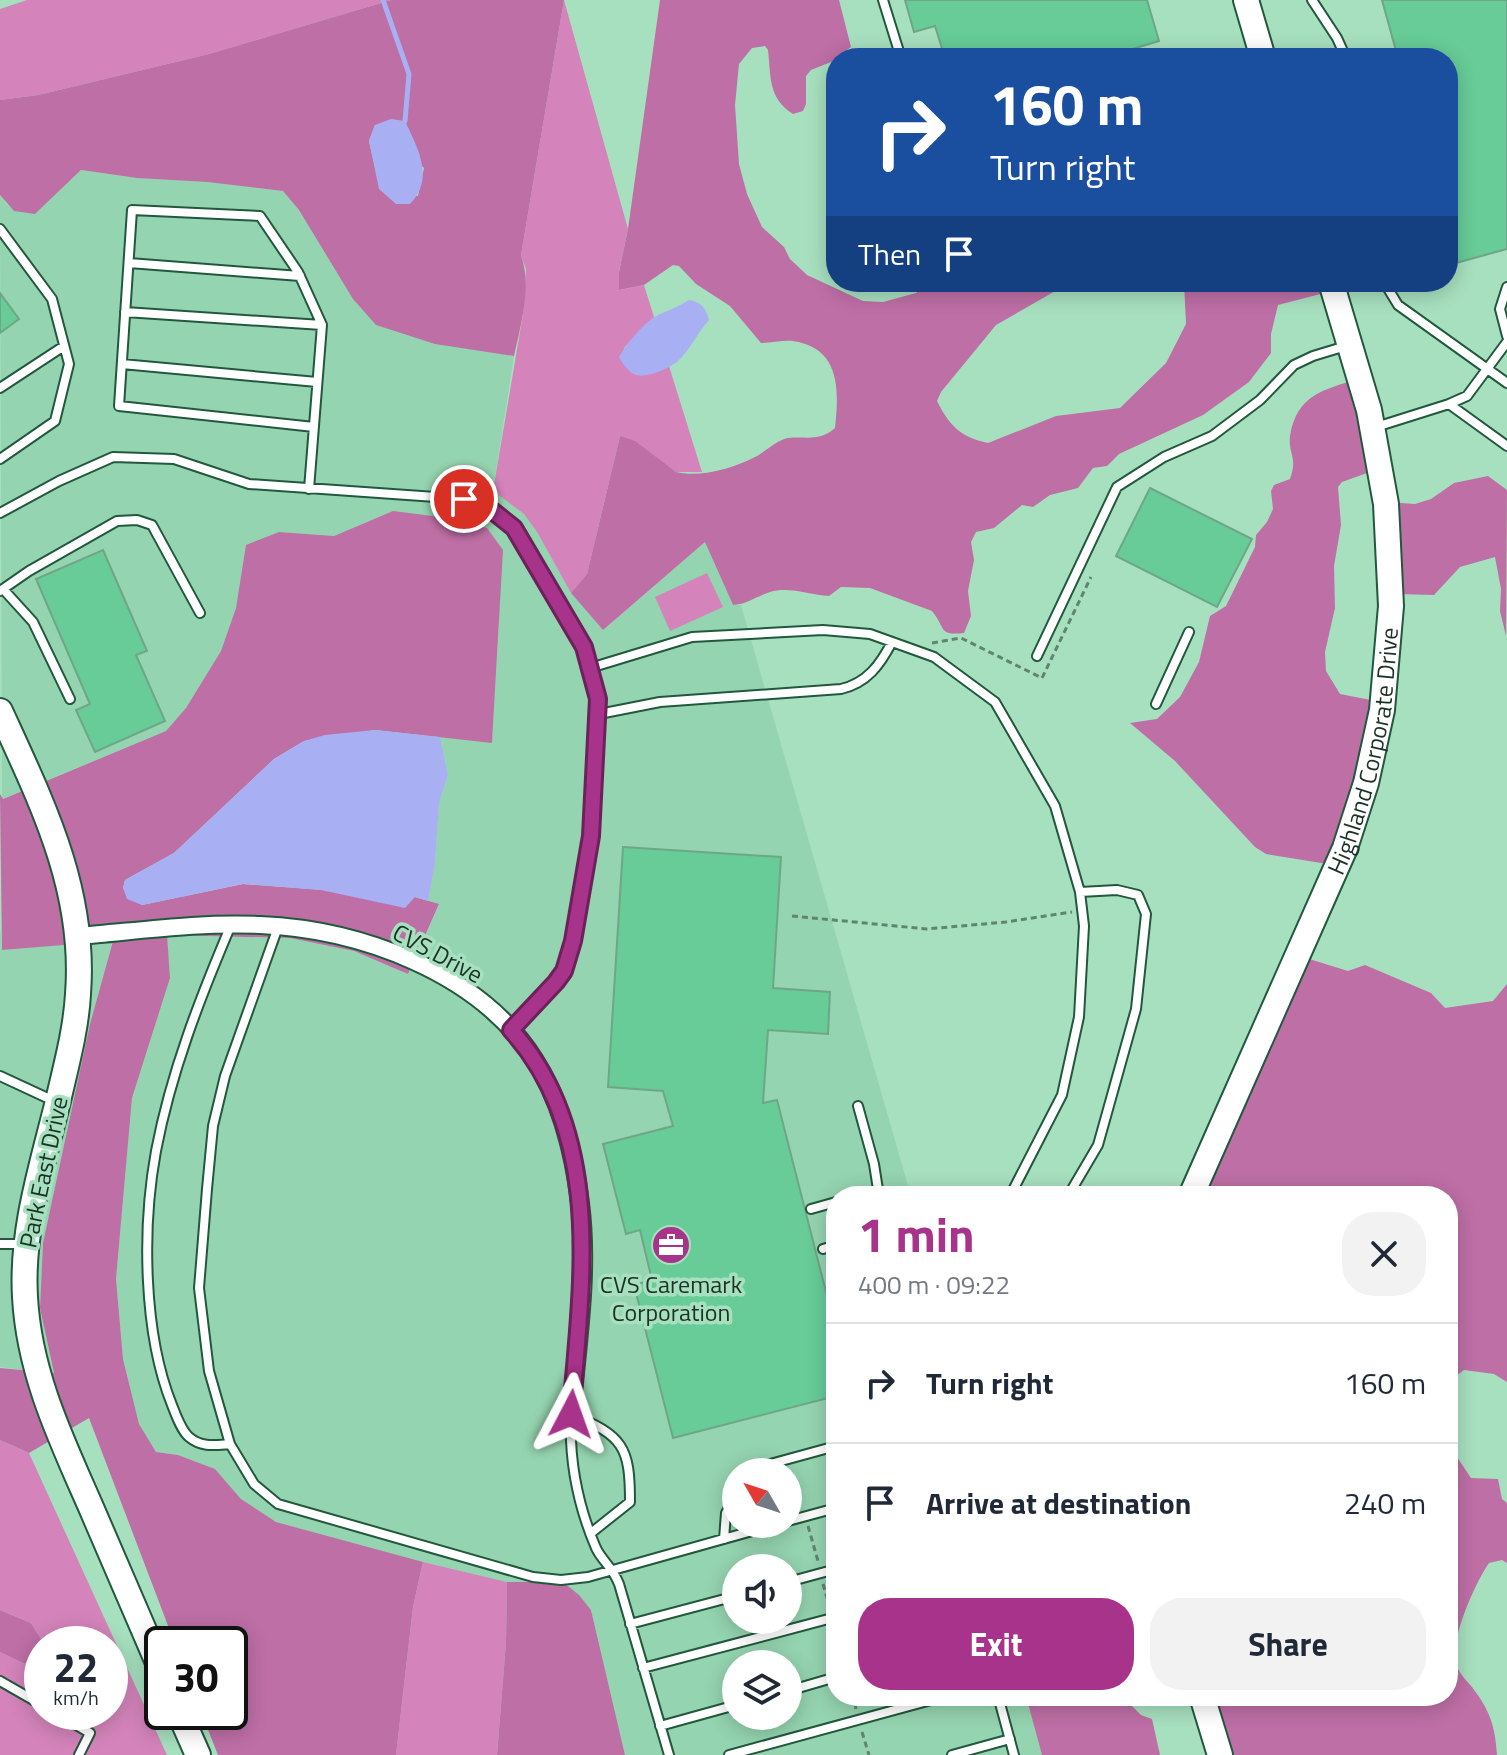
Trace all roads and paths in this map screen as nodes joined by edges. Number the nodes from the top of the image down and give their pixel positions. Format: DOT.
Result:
graph roads {
  1 [pos="883,0"];
  2 [pos="1246,0"];
  3 [pos="1312,0"];
  4 [pos="898,48"];
  5 [pos="1260,48"];
  6 [pos="1342,48"];
  7 [pos="0,229"];
  8 [pos="129,263"];
  9 [pos="300,276"];
  10 [pos="1507,287"];
  11 [pos="1334,292"];
  12 [pos="1390,292"];
  13 [pos="125,312"];
  14 [pos="322,325"];
  15 [pos="1507,339"];
  16 [pos="1350,344"];
  17 [pos="64,346"];
  18 [pos="122,364"];
  19 [pos="1487,369"];
  20 [pos="317,382"];
  21 [pos="1507,383"];
  22 [pos="0,388"];
  23 [pos="1449,404"];
  24 [pos="314,427"];
  25 [pos="1373,428"];
  26 [pos="1507,446"];
  27 [pos="0,459"];
  28 [pos="309,489"];
  29 [pos="0,513"];
  30 [pos="1091,577"];
  31 [pos="2,590"];
  32 [pos="200,613"];
  33 [pos="1189,632"];
  34 [pos="892,642"];
  35 [pos="909,648"];
  36 [pos="1037,656"];
  37 [pos="590,668"];
  38 [pos="70,699"];
  39 [pos="1156,704"];
  40 [pos="0,711"];
  41 [pos="599,714"];
  42 [pos="1080,892"];
  43 [pos="1084,910"];
  44 [pos="792,916"];
  45 [pos="231,924"];
  46 [pos="278,926"];
  47 [pos="79,936"];
  48 [pos="511,1030"];
  49 [pos="0,1076"];
  50 [pos="57,1102"];
  51 [pos="858,1106"];
  52 [pos="877,1186"];
  53 [pos="1015,1186"];
  54 [pos="1074,1186"];
  55 [pos="1195,1186"];
  56 [pos="826,1205"];
  57 [pos="811,1209"];
  58 [pos="1,1243"];
  59 [pos="26,1244"];
  60 [pos="826,1248"];
  61 [pos="823,1249"];
  62 [pos="571,1414"];
  63 [pos="230,1444"];
  64 [pos="826,1449"];
  65 [pos="792,1458"];
  66 [pos="826,1511"];
  67 [pos="802,1517"];
  68 [pos="591,1533"];
  69 [pos="728,1538"];
  70 [pos="724,1539"];
  71 [pos="613,1569"];
  72 [pos="826,1572"];
  73 [pos="802,1578"];
  74 [pos="722,1600"];
  75 [pos="826,1620"];
  76 [pos="630,1624"];
  77 [pos="144,1630"];
  78 [pos="643,1668"];
  79 [pos="826,1680"];
  80 [pos="0,1681"];
  81 [pos="802,1687"];
  82 [pos="24,1695"];
  83 [pos="909,1706"];
  84 [pos="1001,1706"];
  85 [pos="1205,1706"];
  86 [pos="722,1709"];
  87 [pos="660,1726"];
  88 [pos="85,1730"];
  89 [pos="187,1730"];
  90 [pos="1010,1739"];
  91 [pos="79,1755"];
  92 [pos="198,1755"];
  93 [pos="669,1755"];
  94 [pos="729,1755"];
  95 [pos="952,1755"];
  96 [pos="1014,1755"];
  97 [pos="1220,1755"];
  1 -- 4 [label="lane"];
  2 -- 5 [label="street"];
  3 -- 6 [label="lane"];
  7 -- 17 [label="lane"];
  8 -- 9 [label="lane"];
  8 -- 9 [label="lane"];
  8 -- 13 [label="lane"];
  9 -- 14 [label="lane"];
  10 -- 15 [label="lane"];
  11 -- 16 [label="street, Highland Corporate Drive"];
  12 -- 19 [label="lane"];
  13 -- 14 [label="lane"];
  13 -- 18 [label="lane"];
  14 -- 20 [label="lane"];
  15 -- 19 [label="lane"];
  16 -- 25 [label="street, Highland Corporate Drive"];
  16 -- 36 [label="lane"];
  17 -- 22 [label="lane"];
  17 -- 27 [label="lane"];
  18 -- 20 [label="lane"];
  18 -- 24 [label="lane"];
  19 -- 21 [label="lane"];
  19 -- 23 [label="lane"];
  20 -- 24 [label="lane"];
  23 -- 25 [label="lane"];
  23 -- 26 [label="lane"];
  24 -- 28 [label="lane"];
  25 -- 55 [label="street, Highland Corporate Drive"];
  28 -- 29 [label="lane"];
  28 -- 37 [label="lane"];
  30 -- 35 [label="path"];
  31 -- 32 [label="lane"];
  31 -- 38 [label="lane"];
  33 -- 39 [label="lane"];
  34 -- 35 [label="lane"];
  34 -- 37 [label="lane"];
  34 -- 41 [label="lane"];
  35 -- 42 [label="lane"];
  37 -- 41 [label="lane"];
  40 -- 47 [label="street, Park East Drive"];
  41 -- 48 [label="lane"];
  42 -- 43 [label="lane"];
  42 -- 54 [label="lane"];
  43 -- 44 [label="path"];
  43 -- 53 [label="lane"];
  45 -- 46 [label="street, CVS Drive"];
  45 -- 47 [label="street, CVS Drive"];
  45 -- 63 [label="lane"];
  46 -- 48 [label="street, CVS Drive"];
  46 -- 63 [label="lane"];
  47 -- 50 [label="street, Park East Drive"];
  48 -- 62 [label="street, CVS Drive"];
  49 -- 50 [label="lane"];
  50 -- 59 [label="street, Park East Drive"];
  51 -- 52 [label="lane"];
  56 -- 57 [label="lane"];
  58 -- 59 [label="lane"];
  59 -- 77 [label="street, Park East Drive"];
  60 -- 61 [label="lane"];
  62 -- 68 [label="lane"];
  62 -- 68 [label="lane"];
  63 -- 71 [label="lane"];
  64 -- 65 [label="lane"];
  66 -- 67 [label="lane"];
  68 -- 71 [label="lane"];
  69 -- 70 [label="lane"];
  70 -- 71 [label="lane"];
  71 -- 76 [label="lane"];
  72 -- 73 [label="lane"];
  74 -- 76 [label="lane"];
  75 -- 78 [label="lane"];
  76 -- 78 [label="lane"];
  78 -- 87 [label="lane"];
  79 -- 81 [label="lane"];
  80 -- 82 [label="lane"];
  83 -- 94 [label="lane"];
  84 -- 90 [label="lane"];
  85 -- 97 [label="street"];
  86 -- 87 [label="lane"];
  87 -- 93 [label="lane"];
  88 -- 91 [label="lane"];
  89 -- 92 [label="street"];
  90 -- 95 [label="lane"];
  90 -- 96 [label="lane"];
}
